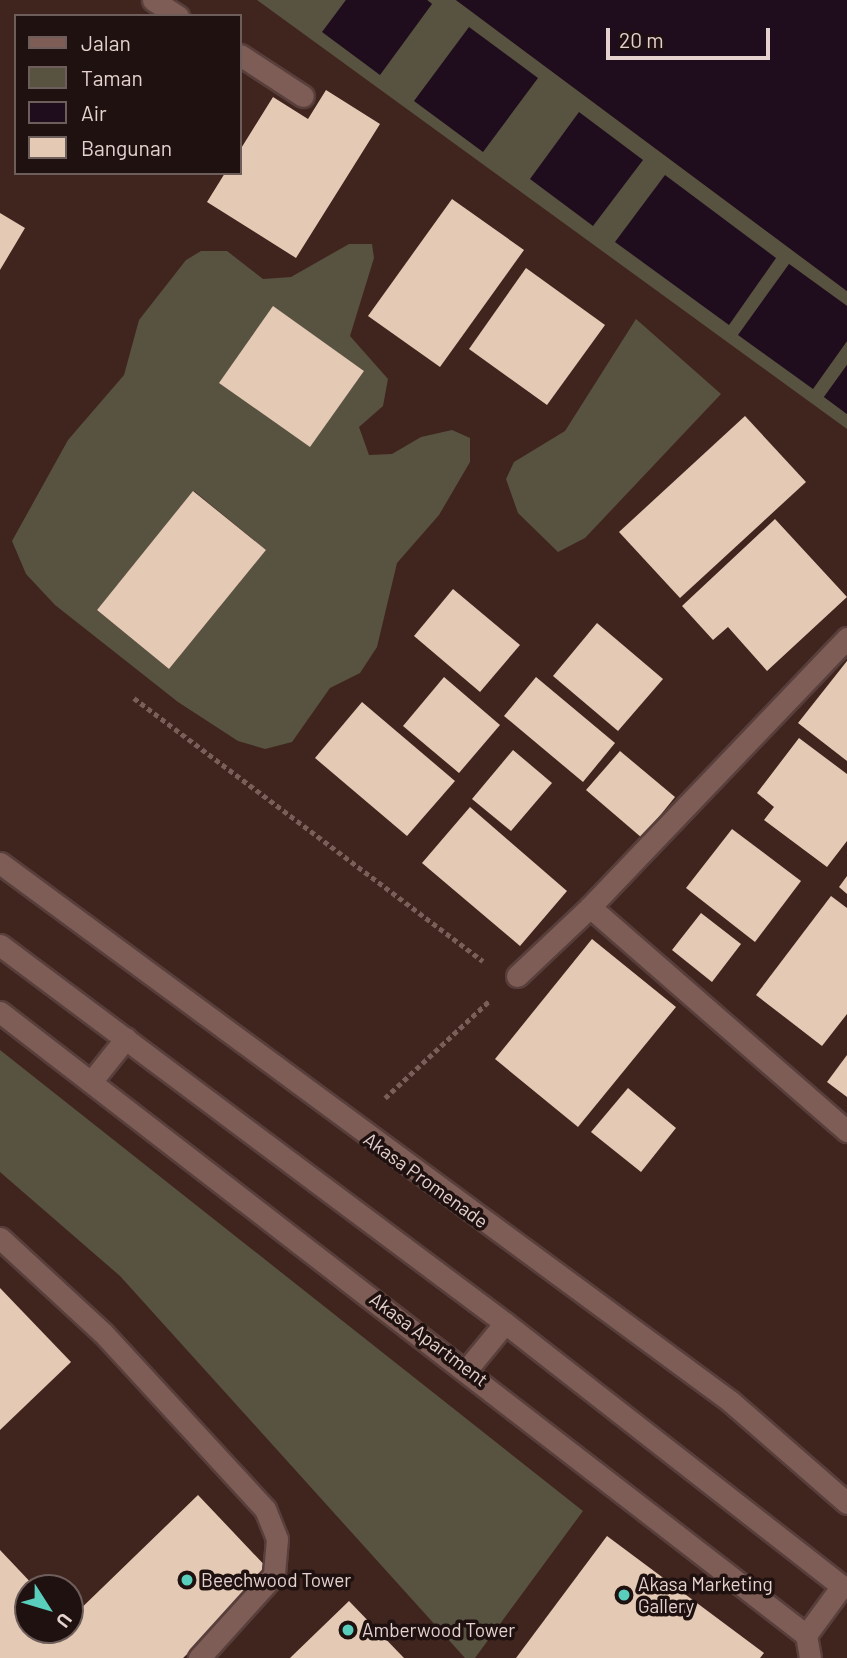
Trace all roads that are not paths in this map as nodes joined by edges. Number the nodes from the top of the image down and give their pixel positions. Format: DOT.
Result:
graph roads {
  1 [pos="153,0"];
  2 [pos="175,14"];
  3 [pos="242,56"];
  4 [pos="303,96"];
  5 [pos="847,638"];
  6 [pos="0,863"];
  7 [pos="590,906"];
  8 [pos="0,944"];
  9 [pos="517,976"];
  10 [pos="0,1012"];
  11 [pos="126,1038"];
  12 [pos="91,1083"];
  13 [pos="847,1131"];
  14 [pos="0,1238"];
  15 [pos="505,1322"];
  16 [pos="468,1368"];
  17 [pos="847,1503"];
  18 [pos="844,1587"];
  19 [pos="806,1635"];
  20 [pos="199,1658"];
  21 [pos="810,1658"];
  1 -- 2 [label="street"];
  3 -- 4 [label="street"];
  5 -- 7 [label="street"];
  6 -- 17 [label="street, Akasa Promenade"];
  7 -- 9 [label="street"];
  7 -- 13 [label="street"];
  8 -- 11 [label="street"];
  10 -- 12 [label="street, Akasa Apartment"];
  11 -- 12 [label="street"];
  11 -- 15 [label="street"];
  12 -- 16 [label="street, Akasa Apartment"];
  14 -- 20 [label="street"];
  15 -- 16 [label="street"];
  15 -- 18 [label="street"];
  16 -- 19 [label="street, Akasa Apartment"];
  18 -- 19 [label="street"];
  19 -- 21 [label="street"];
}
